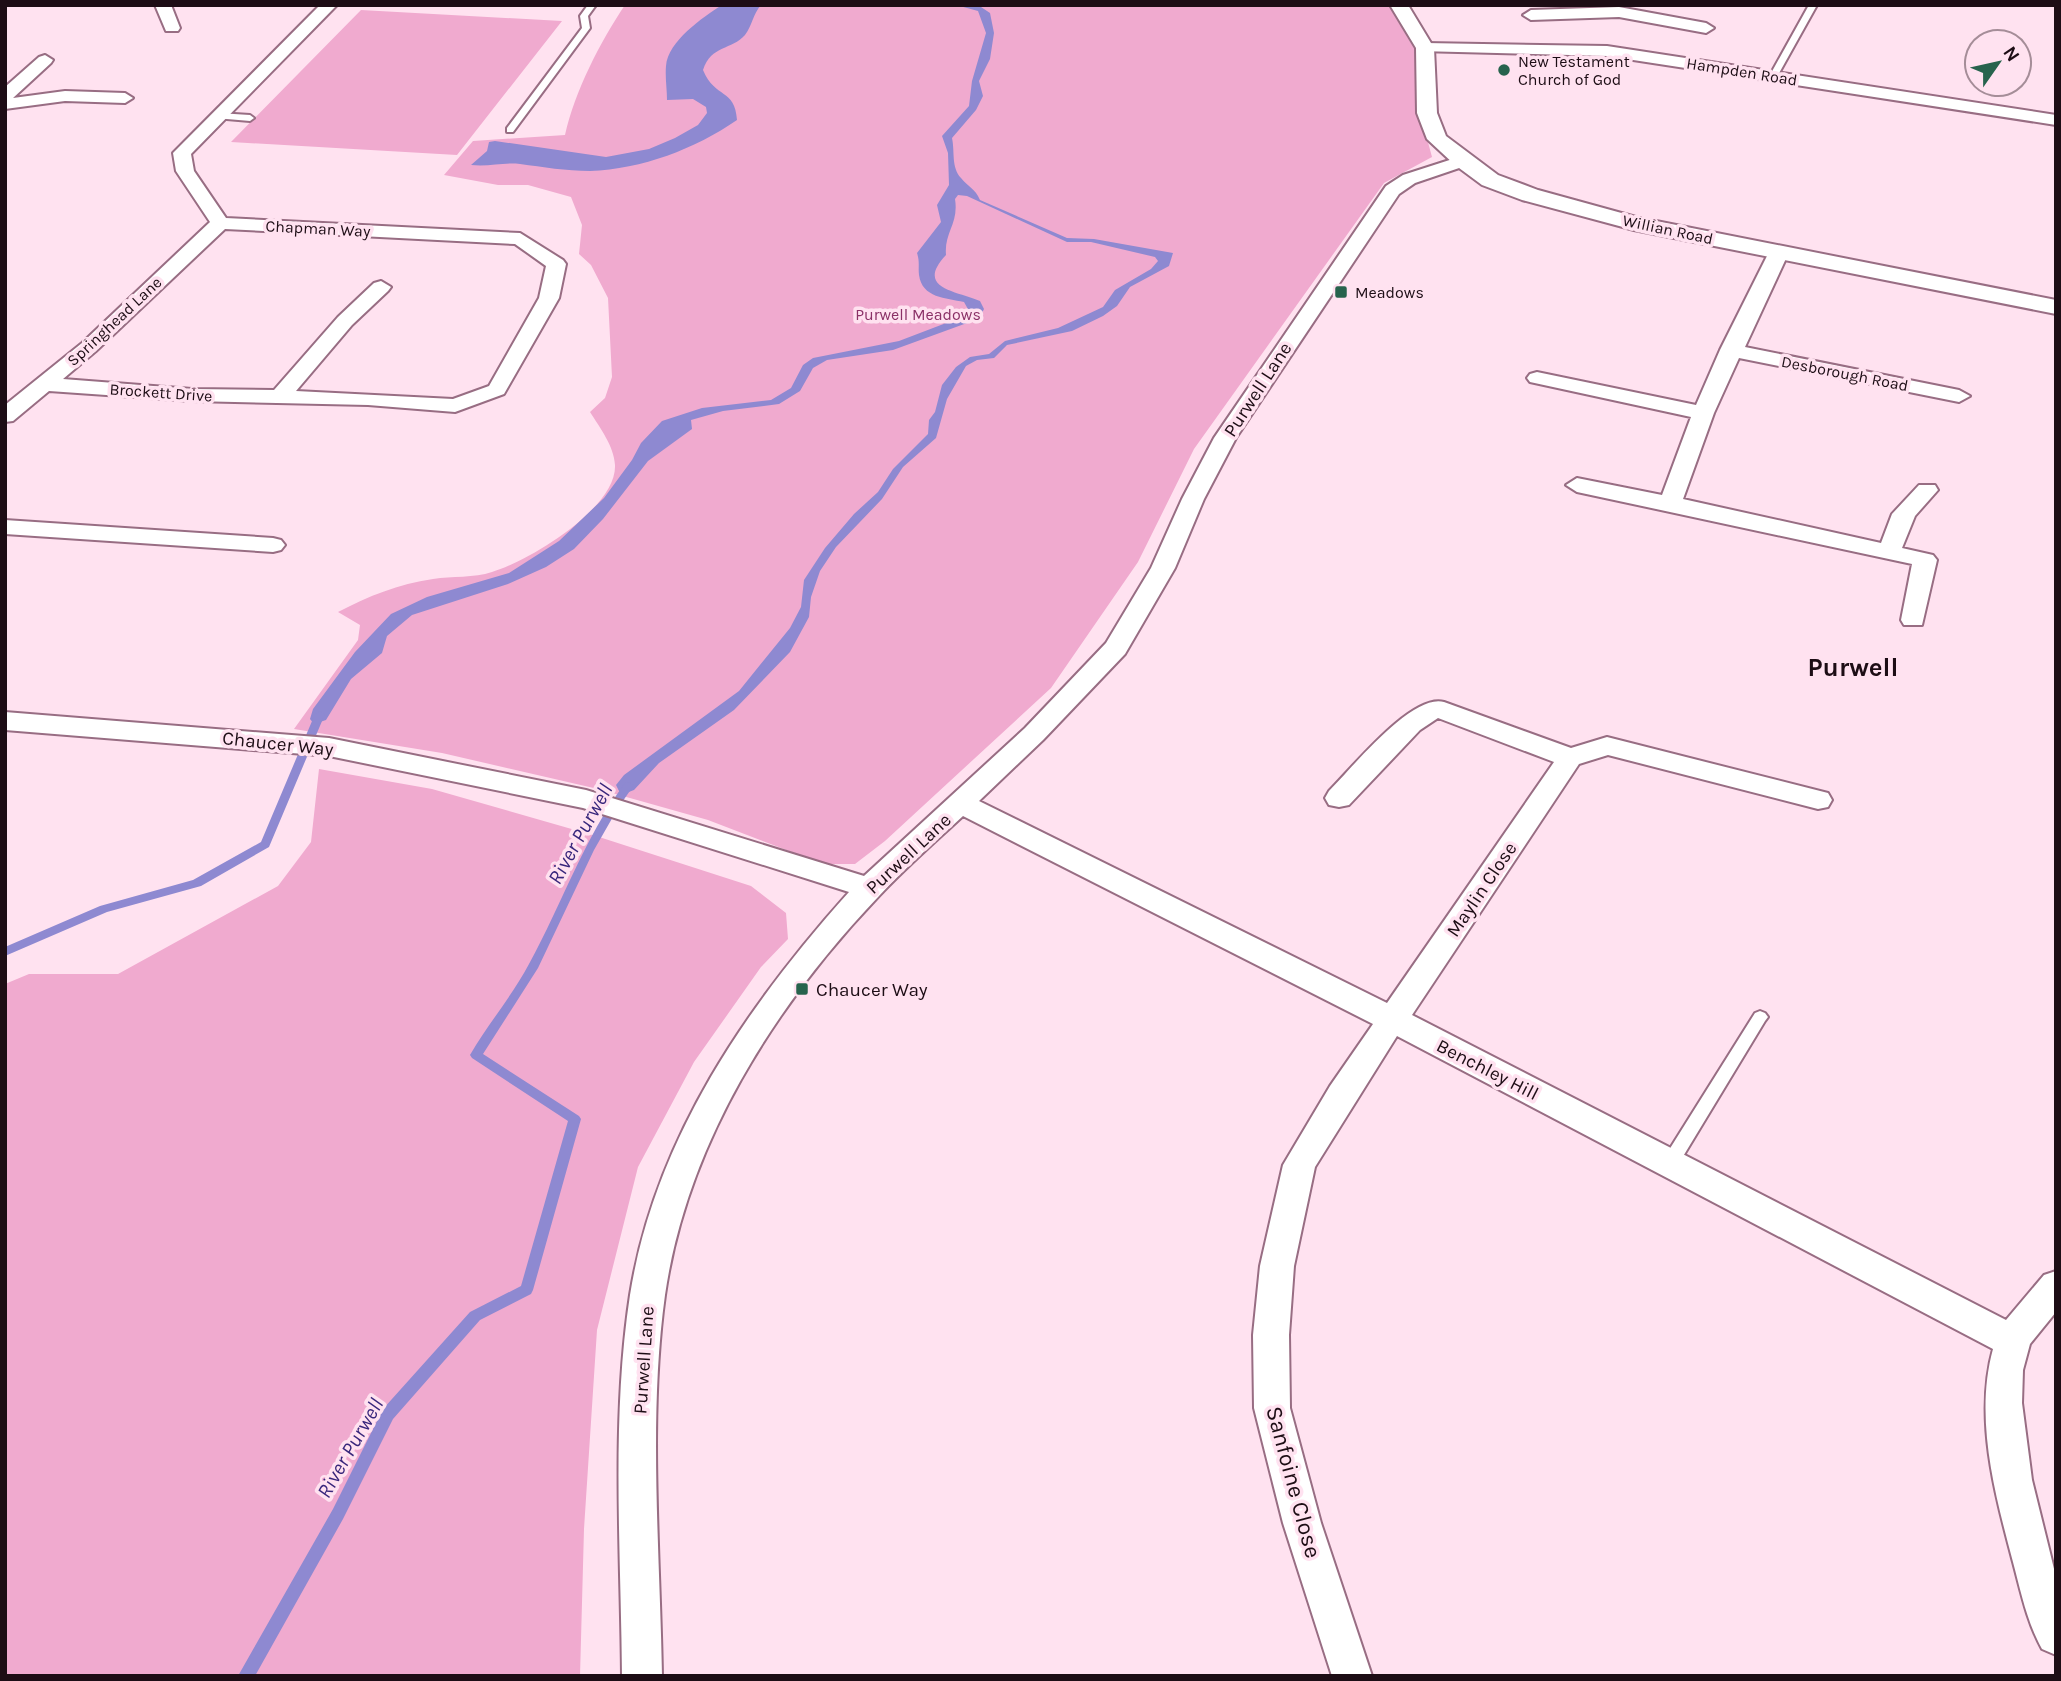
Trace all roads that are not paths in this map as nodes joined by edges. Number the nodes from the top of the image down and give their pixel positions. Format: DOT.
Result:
graph roads {
  1 [pos="163,5"];
  2 [pos="329,5"];
  3 [pos="592,5"];
  4 [pos="1399,5"];
  5 [pos="1813,5"];
  6 [pos="1528,10"];
  7 [pos="1619,12"];
  8 [pos="172,28"];
  9 [pos="1706,28"];
  10 [pos="1625,34"];
  11 [pos="1554,47"];
  12 [pos="1425,48"];
  13 [pos="45,60"];
  14 [pos="1774,75"];
  15 [pos="5,96"];
  16 [pos="125,98"];
  17 [pos="5,104"];
  18 [pos="218,116"];
  19 [pos="250,118"];
  20 [pos="2056,120"];
  21 [pos="510,130"];
  22 [pos="1462,161"];
  23 [pos="220,223"];
  24 [pos="1779,251"];
  25 [pos="381,287"];
  26 [pos="2056,306"];
  27 [pos="1730,350"];
  28 [pos="1537,378"];
  29 [pos="43,384"];
  30 [pos="497,390"];
  31 [pos="1959,396"];
  32 [pos="280,397"];
  33 [pos="1703,413"];
  34 [pos="5,416"];
  35 [pos="1577,485"];
  36 [pos="1927,490"];
  37 [pos="1670,503"];
  38 [pos="5,527"];
  39 [pos="273,544"];
  40 [pos="1889,552"];
  41 [pos="1913,620"];
  42 [pos="5,721"];
  43 [pos="1570,758"];
  44 [pos="1339,798"];
  45 [pos="1818,800"];
  46 [pos="961,803"];
  47 [pos="869,888"];
  48 [pos="1760,1017"];
  49 [pos="1393,1020"];
  50 [pos="1670,1163"];
  51 [pos="2056,1286"];
  52 [pos="2013,1340"];
  53 [pos="2056,1635"];
  54 [pos="642,1676"];
  55 [pos="1352,1676"];
  1 -- 8 [label="street"];
  2 -- 18 [label="street"];
  3 -- 21 [label="lane"];
  4 -- 12 [label="street, Willian Road"];
  5 -- 14 [label="lane"];
  6 -- 7 [label="street"];
  6 -- 11 [label="street"];
  7 -- 9 [label="street"];
  7 -- 10 [label="street"];
  11 -- 12 [label="street, Hampden Road"];
  11 -- 14 [label="street, Hampden Road"];
  12 -- 22 [label="street, Willian Road"];
  13 -- 15 [label="street"];
  14 -- 20 [label="street, Hampden Road"];
  16 -- 17 [label="street"];
  18 -- 19 [label="lane"];
  18 -- 23 [label="street"];
  22 -- 24 [label="street, Willian Road"];
  22 -- 46 [label="street, Purwell Lane"];
  23 -- 29 [label="street, Springhead Lane"];
  23 -- 30 [label="street, Chapman Way"];
  24 -- 26 [label="street, Willian Road"];
  24 -- 27 [label="street"];
  25 -- 32 [label="street"];
  27 -- 31 [label="street, Desborough Road"];
  27 -- 33 [label="street"];
  28 -- 33 [label="street"];
  29 -- 32 [label="street, Brockett Drive"];
  29 -- 34 [label="street, Springhead Lane"];
  30 -- 32 [label="street, Brockett Drive"];
  33 -- 37 [label="street"];
  35 -- 37 [label="street"];
  36 -- 40 [label="street"];
  37 -- 40 [label="street"];
  38 -- 39 [label="street"];
  40 -- 41 [label="street"];
  42 -- 47 [label="street, Chaucer Way"];
  43 -- 44 [label="street"];
  43 -- 45 [label="street"];
  43 -- 49 [label="street, Maylin Close"];
  46 -- 47 [label="street, Purwell Lane"];
  46 -- 49 [label="street, Benchley Hill"];
  47 -- 54 [label="street, Purwell Lane"];
  48 -- 50 [label="lane"];
  49 -- 50 [label="street, Benchley Hill"];
  49 -- 55 [label="street, Sanfoine Close"];
  50 -- 52 [label="street, Benchley Hill"];
  51 -- 52 [label="street"];
  52 -- 53 [label="street"];
}
